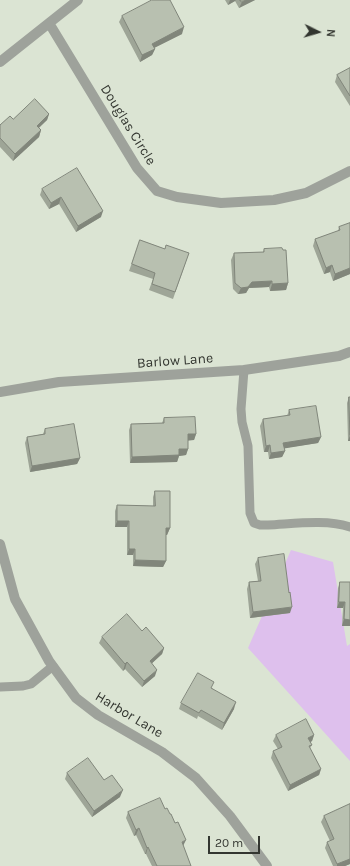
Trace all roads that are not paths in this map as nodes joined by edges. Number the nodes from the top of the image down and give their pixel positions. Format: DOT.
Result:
graph roads {
  1 [pos="78,0"];
  2 [pos="49,23"];
  3 [pos="0,62"];
  4 [pos="350,170"];
  5 [pos="350,352"];
  6 [pos="244,370"];
  7 [pos="0,392"];
  8 [pos="350,527"];
  9 [pos="0,544"];
  10 [pos="53,666"];
  11 [pos="0,687"];
  12 [pos="267,866"];
  1 -- 2 [label="street"];
  2 -- 3 [label="street"];
  2 -- 4 [label="street, Douglas Circle"];
  5 -- 6 [label="street, Barlow Lane"];
  6 -- 7 [label="street, Barlow Lane"];
  6 -- 8 [label="lane"];
  9 -- 10 [label="street, Harbor Lane"];
  10 -- 11 [label="lane"];
  10 -- 12 [label="street, Harbor Lane"];
}
